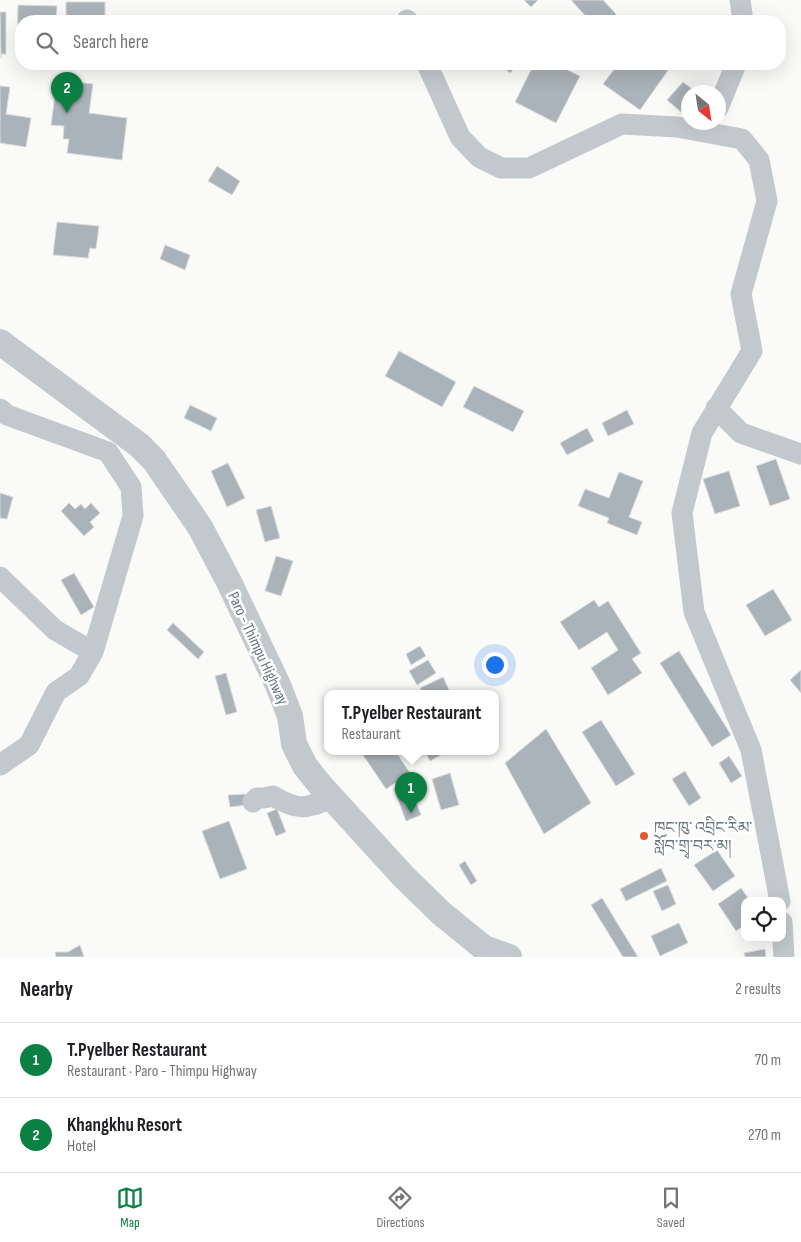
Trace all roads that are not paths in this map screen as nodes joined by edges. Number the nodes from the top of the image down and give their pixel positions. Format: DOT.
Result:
graph roads {
  1 [pos="740,0"];
  2 [pos="742,15"];
  3 [pos="430,70"];
  4 [pos="734,70"];
  5 [pos="726,88"];
  6 [pos="681,127"];
  7 [pos="717,130"];
  8 [pos="0,342"];
  9 [pos="716,408"];
  10 [pos="0,409"];
  11 [pos="801,454"];
  12 [pos="0,577"];
  13 [pos="93,652"];
  14 [pos="0,765"];
  15 [pos="332,798"];
  16 [pos="253,802"];
  17 [pos="779,897"];
  18 [pos="783,942"];
  19 [pos="476,953"];
  20 [pos="509,957"];
  21 [pos="784,957"];
  1 -- 2 [label="street"];
  3 -- 6 [label="street"];
  4 -- 5 [label="street"];
  7 -- 9 [label="street"];
  8 -- 15 [label="street, Paro - Thimpu Highway"];
  9 -- 11 [label="street"];
  9 -- 17 [label="street"];
  10 -- 13 [label="street"];
  12 -- 13 [label="street"];
  13 -- 14 [label="street"];
  15 -- 16 [label="street"];
  15 -- 19 [label="street, Paro - Thimpu Highway"];
  18 -- 21 [label="street"];
  19 -- 20 [label="street, Paro - Thimpu Highway"];
}
